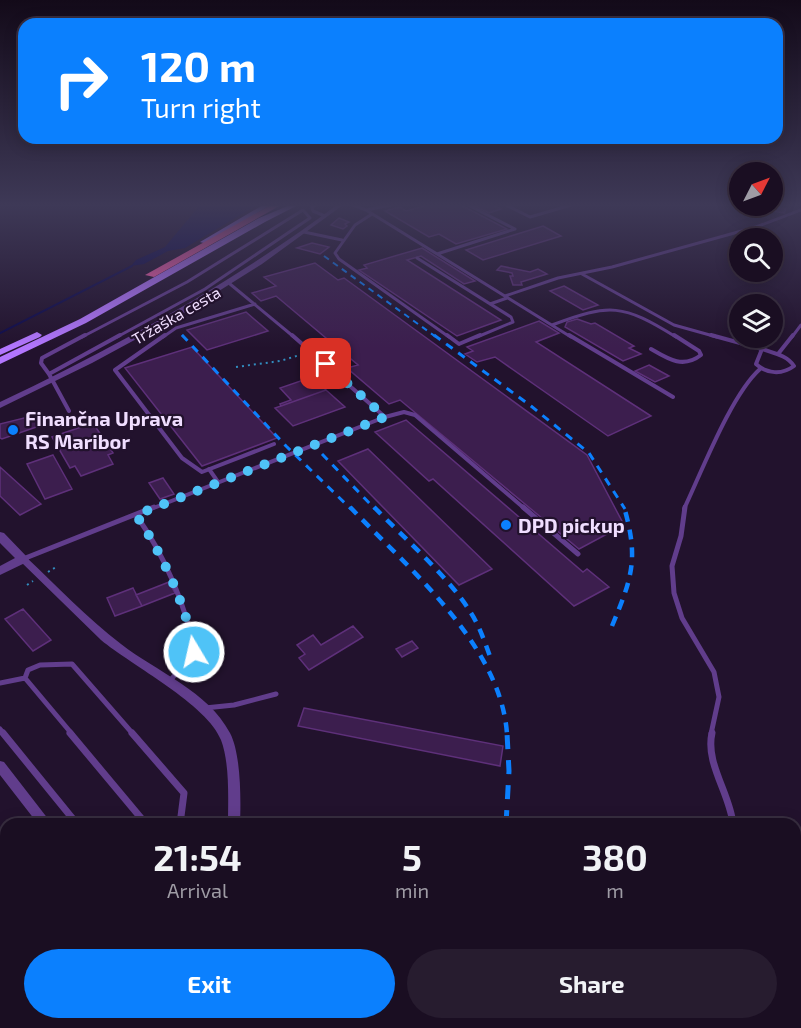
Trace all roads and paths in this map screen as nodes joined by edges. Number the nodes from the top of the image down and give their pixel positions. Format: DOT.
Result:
graph roads {
  1 [pos="187,253"];
  2 [pos="190,253"];
  3 [pos="204,253"];
  4 [pos="234,253"];
  5 [pos="260,253"];
  6 [pos="275,253"];
  7 [pos="335,253"];
  8 [pos="440,253"];
  9 [pos="660,253"];
  10 [pos="437,254"];
  11 [pos="417,258"];
  12 [pos="582,274"];
  13 [pos="150,275"];
  14 [pos="230,284"];
  15 [pos="506,297"];
  16 [pos="255,304"];
  17 [pos="490,304"];
  18 [pos="552,325"];
  19 [pos="801,325"];
  20 [pos="651,349"];
  21 [pos="762,349"];
  22 [pos="311,351"];
  23 [pos="0,352"];
  24 [pos="778,354"];
  25 [pos="0,361"];
  26 [pos="236,367"];
  27 [pos="760,369"];
  28 [pos="51,377"];
  29 [pos="673,397"];
  30 [pos="0,405"];
  31 [pos="69,411"];
  32 [pos="385,417"];
  33 [pos="274,444"];
  34 [pos="209,469"];
  35 [pos="218,482"];
  36 [pos="136,515"];
  37 [pos="0,536"];
  38 [pos="578,554"];
  39 [pos="23,559"];
  40 [pos="0,571"];
  41 [pos="25,678"];
  42 [pos="0,682"];
  43 [pos="168,683"];
  44 [pos="276,694"];
  45 [pos="205,708"];
  46 [pos="0,729"];
  47 [pos="0,766"];
  48 [pos="41,818"];
  49 [pos="72,818"];
  50 [pos="141,818"];
  51 [pos="181,818"];
  52 [pos="233,818"];
  53 [pos="732,818"];
  1 -- 13 [label="main road"];
  2 -- 13 [label="highway"];
  3 -- 25 [label="main road"];
  4 -- 28 [label="lane"];
  5 -- 28 [label="lane"];
  6 -- 14 [label="street, Tržaška cesta"];
  7 -- 17 [label="lane"];
  8 -- 10 [label="lane"];
  9 -- 12 [label="lane"];
  10 -- 15 [label="lane"];
  11 -- 17 [label="lane"];
  12 -- 15 [label="lane"];
  12 -- 21 [label="lane"];
  13 -- 23 [label="main road"];
  14 -- 16 [label="lane"];
  14 -- 28 [label="street, Tržaška cesta"];
  15 -- 17 [label="lane"];
  15 -- 18 [label="lane"];
  16 -- 22 [label="lane"];
  16 -- 34 [label="lane"];
  18 -- 20 [label="lane"];
  18 -- 29 [label="lane"];
  19 -- 24 [label="lane"];
  21 -- 24 [label="lane"];
  21 -- 27 [label="lane"];
  22 -- 26 [label="path"];
  22 -- 32 [label="lane"];
  24 -- 27 [label="lane"];
  27 -- 53 [label="lane"];
  28 -- 30 [label="street, Tržaška cesta"];
  28 -- 31 [label="lane"];
  32 -- 35 [label="lane"];
  32 -- 38 [label="lane"];
  33 -- 34 [label="lane"];
  34 -- 35 [label="lane"];
  35 -- 36 [label="lane"];
  36 -- 39 [label="lane"];
  36 -- 43 [label="lane"];
  37 -- 39 [label="street"];
  39 -- 40 [label="street"];
  39 -- 43 [label="street"];
  41 -- 42 [label="lane"];
  41 -- 50 [label="lane"];
  41 -- 51 [label="lane"];
  43 -- 45 [label="street"];
  44 -- 45 [label="lane"];
  45 -- 52 [label="street"];
  46 -- 49 [label="lane"];
  47 -- 48 [label="street"];
}
